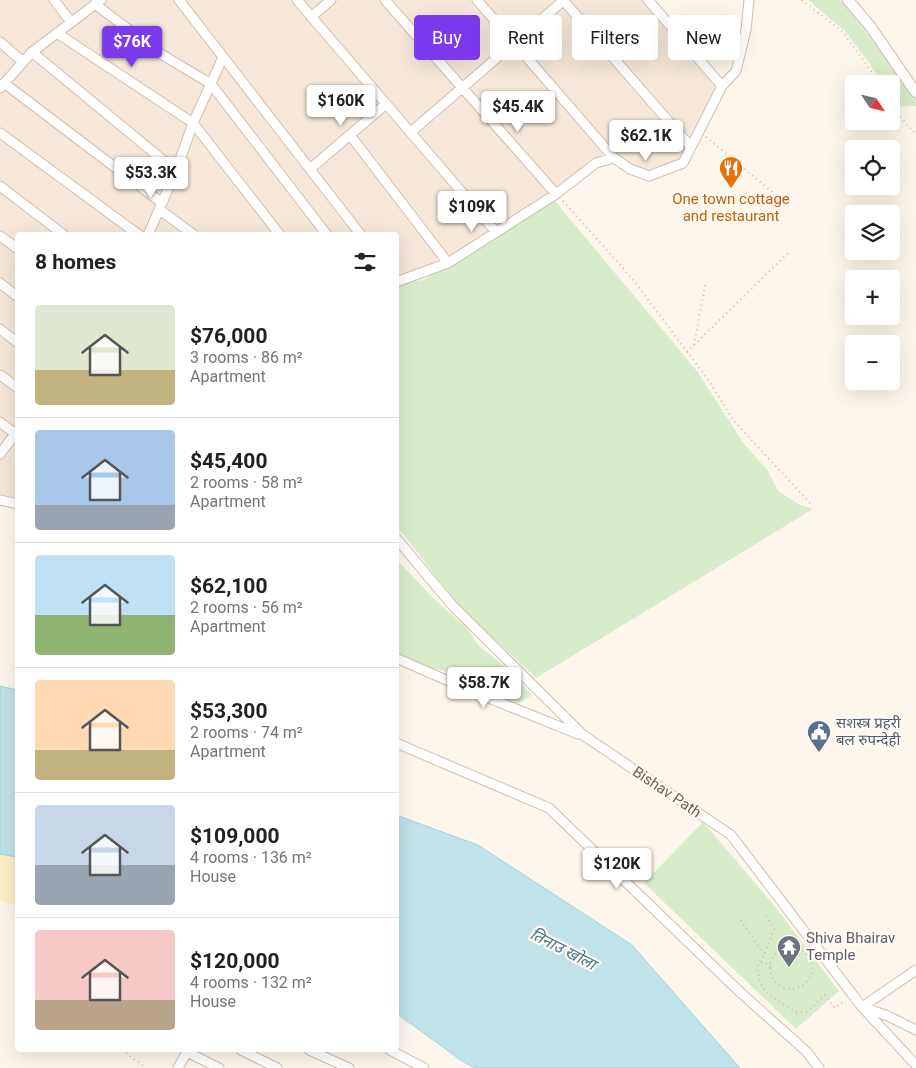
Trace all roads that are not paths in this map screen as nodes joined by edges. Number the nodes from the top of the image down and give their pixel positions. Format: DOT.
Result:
graph roads {
  1 [pos="54,0"];
  2 [pos="179,0"];
  3 [pos="298,0"];
  4 [pos="331,0"];
  5 [pos="385,0"];
  6 [pos="477,0"];
  7 [pos="563,0"];
  8 [pos="648,0"];
  9 [pos="749,0"];
  10 [pos="848,0"];
  11 [pos="98,2"];
  12 [pos="490,15"];
  13 [pos="546,15"];
  14 [pos="311,17"];
  15 [pos="71,22"];
  16 [pos="57,33"];
  17 [pos="0,42"];
  18 [pos="32,52"];
  19 [pos="223,57"];
  20 [pos="494,60"];
  21 [pos="529,60"];
  22 [pos="23,62"];
  23 [pos="211,84"];
  24 [pos="2,86"];
  25 [pos="722,86"];
  26 [pos="462,87"];
  27 [pos="916,92"];
  28 [pos="386,104"];
  29 [pos="193,123"];
  30 [pos="411,132"];
  31 [pos="0,133"];
  32 [pos="350,135"];
  33 [pos="691,147"];
  34 [pos="614,158"];
  35 [pos="310,169"];
  36 [pos="176,171"];
  37 [pos="2,191"];
  38 [pos="556,194"];
  39 [pos="161,207"];
  40 [pos="60,232"];
  41 [pos="135,232"];
  42 [pos="149,232"];
  43 [pos="190,232"];
  44 [pos="278,232"];
  45 [pos="325,232"];
  46 [pos="359,232"];
  47 [pos="496,232"];
  48 [pos="0,236"];
  49 [pos="15,247"];
  50 [pos="448,263"];
  51 [pos="399,280"];
  52 [pos="0,283"];
  53 [pos="15,295"];
  54 [pos="0,329"];
  55 [pos="15,341"];
  56 [pos="0,375"];
  57 [pos="15,386"];
  58 [pos="0,422"];
  59 [pos="15,432"];
  60 [pos="15,435"];
  61 [pos="0,454"];
  62 [pos="0,500"];
  63 [pos="15,503"];
  64 [pos="399,542"];
  65 [pos="399,659"];
  66 [pos="583,736"];
  67 [pos="399,744"];
  68 [pos="916,970"];
  69 [pos="862,1007"];
  70 [pos="916,1030"];
  71 [pos="187,1052"];
  72 [pos="190,1052"];
  73 [pos="245,1052"];
  74 [pos="313,1052"];
  75 [pos="394,1052"];
  76 [pos="916,1066"];
  77 [pos="178,1068"];
  78 [pos="219,1068"];
  79 [pos="277,1068"];
  80 [pos="349,1068"];
  81 [pos="424,1068"];
  82 [pos="819,1068"];
  1 -- 15 [label="street"];
  2 -- 19 [label="street"];
  3 -- 14 [label="street"];
  4 -- 14 [label="street"];
  5 -- 26 [label="street"];
  6 -- 12 [label="street"];
  7 -- 13 [label="street"];
  7 -- 33 [label="street"];
  8 -- 25 [label="street"];
  9 -- 25 [label="street"];
  10 -- 27 [label="street"];
  11 -- 15 [label="street"];
  11 -- 23 [label="street"];
  14 -- 28 [label="street"];
  15 -- 16 [label="street"];
  16 -- 18 [label="street"];
  16 -- 29 [label="street"];
  17 -- 22 [label="street"];
  18 -- 22 [label="street"];
  18 -- 36 [label="street"];
  19 -- 23 [label="street"];
  19 -- 35 [label="street"];
  20 -- 26 [label="street"];
  21 -- 34 [label="street"];
  22 -- 24 [label="street"];
  23 -- 29 [label="street"];
  23 -- 45 [label="street"];
  24 -- 39 [label="street"];
  25 -- 33 [label="street"];
  26 -- 30 [label="street"];
  26 -- 38 [label="street"];
  28 -- 30 [label="street"];
  28 -- 32 [label="street"];
  29 -- 36 [label="street"];
  29 -- 44 [label="street"];
  30 -- 47 [label="street"];
  31 -- 41 [label="street"];
  32 -- 35 [label="street"];
  32 -- 50 [label="street"];
  33 -- 34 [label="street"];
  34 -- 38 [label="street"];
  35 -- 46 [label="street"];
  36 -- 39 [label="street"];
  37 -- 40 [label="street"];
  38 -- 47 [label="street"];
  39 -- 42 [label="street"];
  39 -- 43 [label="street"];
  47 -- 50 [label="street"];
  48 -- 49 [label="street"];
  50 -- 51 [label="street"];
  52 -- 53 [label="street"];
  54 -- 55 [label="street"];
  56 -- 57 [label="street"];
  58 -- 59 [label="street"];
  60 -- 61 [label="street"];
  62 -- 63 [label="street"];
  64 -- 66 [label="street, Bishav Path"];
  65 -- 66 [label="street"];
  66 -- 69 [label="street, Bishav Path"];
  67 -- 82 [label="street"];
  68 -- 69 [label="street"];
  69 -- 70 [label="street"];
  69 -- 76 [label="street, Bishav Path"];
  71 -- 77 [label="street"];
  72 -- 78 [label="street"];
  73 -- 79 [label="street"];
  74 -- 80 [label="street"];
  75 -- 81 [label="street"];
}
